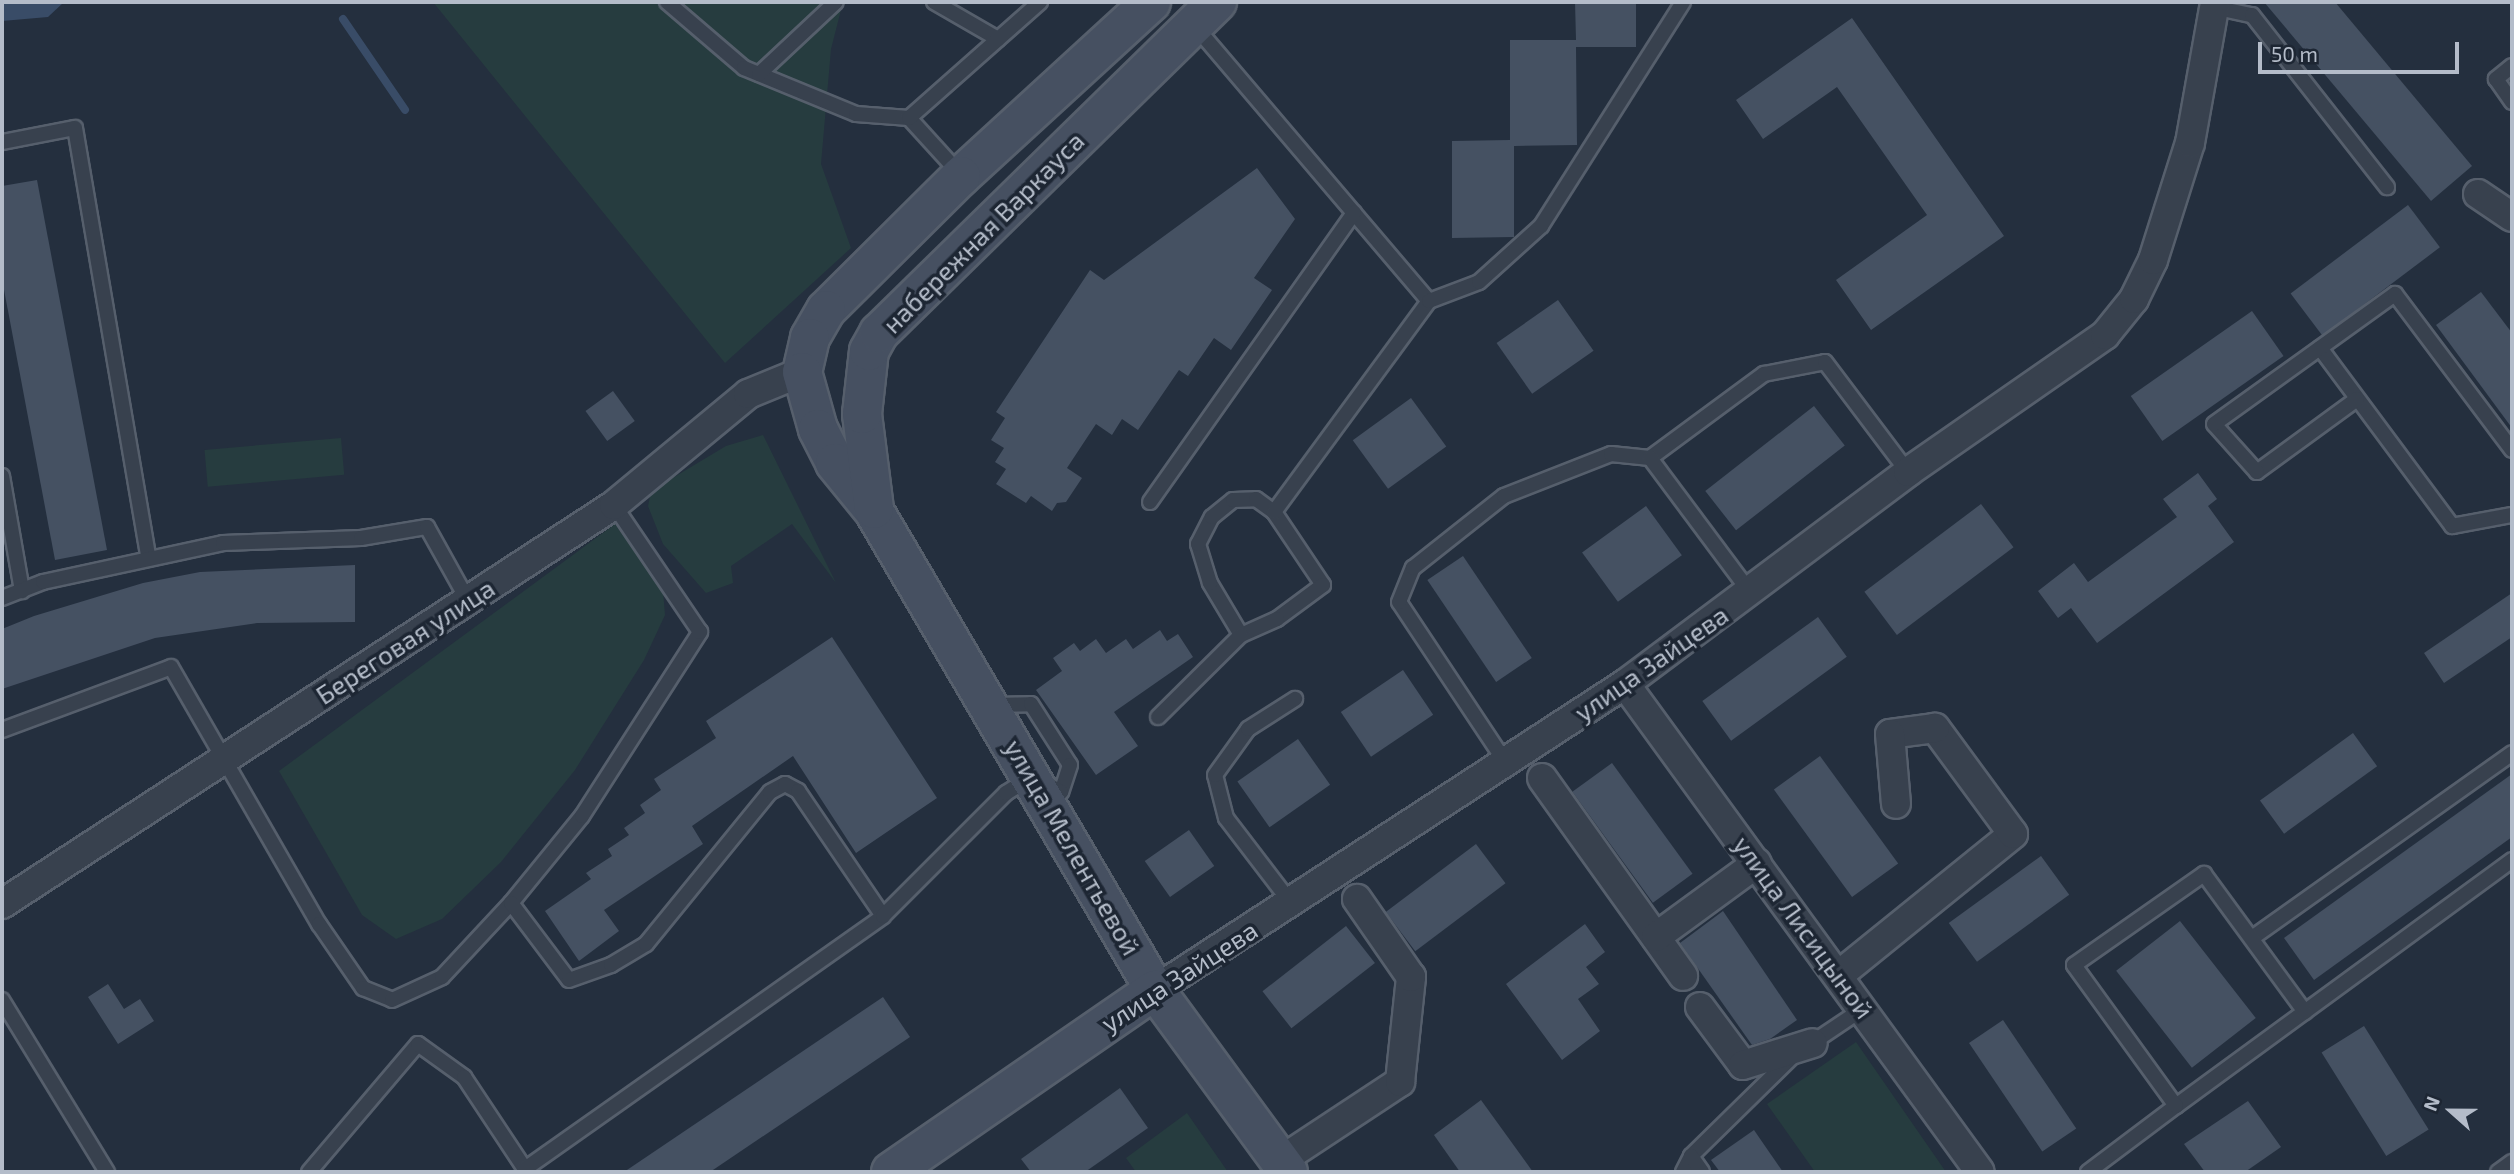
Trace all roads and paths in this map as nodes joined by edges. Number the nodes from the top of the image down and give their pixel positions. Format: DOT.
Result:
graph roads {
  1 [pos="667,2"];
  2 [pos="835,2"];
  3 [pos="934,2"];
  4 [pos="1040,2"];
  5 [pos="1151,2"];
  6 [pos="1683,2"];
  7 [pos="2214,5"];
  8 [pos="1205,13"];
  9 [pos="998,39"];
  10 [pos="2512,66"];
  11 [pos="759,74"];
  12 [pos="2512,102"];
  13 [pos="909,118"];
  14 [pos="2,142"];
  15 [pos="961,176"];
  16 [pos="2387,187"];
  17 [pos="2479,194"];
  18 [pos="1354,213"];
  19 [pos="2512,217"];
  20 [pos="1429,301"];
  21 [pos="2320,348"];
  22 [pos="806,355"];
  23 [pos="866,370"];
  24 [pos="2357,399"];
  25 [pos="2512,450"];
  26 [pos="1650,458"];
  27 [pos="1908,472"];
  28 [pos="2,476"];
  29 [pos="1150,502"];
  30 [pos="614,505"];
  31 [pos="874,511"];
  32 [pos="1274,512"];
  33 [pos="2512,515"];
  34 [pos="148,556"];
  35 [pos="22,591"];
  36 [pos="1750,592"];
  37 [pos="2,598"];
  38 [pos="467,599"];
  39 [pos="1241,635"];
  40 [pos="1625,684"];
  41 [pos="1295,699"];
  42 [pos="1158,717"];
  43 [pos="2,730"];
  44 [pos="2512,753"];
  45 [pos="225,758"];
  46 [pos="1506,763"];
  47 [pos="1033,775"];
  48 [pos="1542,778"];
  49 [pos="1896,804"];
  50 [pos="2512,860"];
  51 [pos="1757,863"];
  52 [pos="1357,898"];
  53 [pos="511,903"];
  54 [pos="1291,903"];
  55 [pos="2,904"];
  56 [pos="883,916"];
  57 [pos="1656,937"];
  58 [pos="2252,938"];
  59 [pos="1839,975"];
  60 [pos="1683,976"];
  61 [pos="1155,990"];
  62 [pos="2,1000"];
  63 [pos="1700,1007"];
  64 [pos="1864,1008"];
  65 [pos="2305,1012"];
  66 [pos="1813,1043"];
  67 [pos="2176,1105"];
  68 [pos="1690,1156"];
  69 [pos="2512,1162"];
  70 [pos="1284,1167"];
  71 [pos="107,1172"];
  72 [pos="309,1172"];
  73 [pos="891,1172"];
  74 [pos="1683,1172"];
  75 [pos="1702,1172"];
  76 [pos="1980,1172"];
  77 [pos="2088,1172"];
  78 [pos="2498,1172"];
  1 -- 11 [label="lane"];
  2 -- 11 [label="lane"];
  3 -- 9 [label="lane"];
  4 -- 9 [label="lane"];
  5 -- 15 [label="main road, набережная Варкауса"];
  6 -- 20 [label="lane"];
  7 -- 16 [label="lane"];
  7 -- 27 [label="street, улица Зайцева"];
  8 -- 18 [label="lane"];
  8 -- 23 [label="main road, набережная Варкауса"];
  9 -- 13 [label="lane"];
  10 -- 12 [label="lane"];
  11 -- 13 [label="lane"];
  13 -- 15 [label="lane"];
  14 -- 34 [label="lane"];
  15 -- 22 [label="main road, набережная Варкауса"];
  17 -- 19 [label="street"];
  18 -- 20 [label="lane"];
  18 -- 29 [label="lane"];
  20 -- 32 [label="lane"];
  21 -- 24 [label="lane"];
  21 -- 24 [label="lane"];
  21 -- 25 [label="lane"];
  22 -- 23 [label="main road"];
  22 -- 30 [label="street, Береговая улица"];
  22 -- 31 [label="main road"];
  23 -- 31 [label="main road, набережная Варкауса"];
  24 -- 33 [label="lane"];
  26 -- 27 [label="lane"];
  26 -- 36 [label="lane"];
  26 -- 46 [label="lane"];
  27 -- 36 [label="street, улица Зайцева"];
  28 -- 35 [label="lane"];
  30 -- 38 [label="street, Береговая улица"];
  30 -- 53 [label="lane"];
  31 -- 47 [label="main road, улица Мелентьевой"];
  32 -- 39 [label="lane"];
  32 -- 39 [label="lane"];
  34 -- 35 [label="lane"];
  34 -- 38 [label="lane"];
  35 -- 37 [label="lane"];
  36 -- 40 [label="street, улица Зайцева"];
  38 -- 45 [label="street, Береговая улица"];
  39 -- 42 [label="lane"];
  40 -- 46 [label="street, улица Зайцева"];
  40 -- 51 [label="street, улица Лисицыной"];
  41 -- 54 [label="lane"];
  43 -- 45 [label="lane"];
  44 -- 58 [label="lane"];
  45 -- 53 [label="lane"];
  45 -- 55 [label="street, Береговая улица"];
  46 -- 54 [label="street, улица Зайцева"];
  47 -- 56 [label="lane"];
  47 -- 61 [label="main road, улица Мелентьевой"];
  48 -- 57 [label="street"];
  49 -- 59 [label="street"];
  50 -- 65 [label="lane"];
  51 -- 57 [label="street"];
  51 -- 59 [label="street, улица Лисицыной"];
  52 -- 70 [label="street"];
  53 -- 56 [label="lane"];
  54 -- 61 [label="street, улица Зайцева"];
  56 -- 72 [label="lane"];
  57 -- 60 [label="street"];
  58 -- 65 [label="lane"];
  58 -- 67 [label="lane"];
  59 -- 64 [label="street, улица Лисицыной"];
  61 -- 70 [label="main road, улица Мелентьевой"];
  61 -- 73 [label="main road, улица Зайцева"];
  62 -- 71 [label="lane"];
  63 -- 66 [label="street"];
  64 -- 66 [label="lane"];
  64 -- 76 [label="street, улица Лисицыной"];
  65 -- 67 [label="lane"];
  66 -- 68 [label="lane"];
  67 -- 77 [label="lane"];
  68 -- 74 [label="lane"];
  68 -- 75 [label="lane"];
  69 -- 78 [label="lane"];
}
